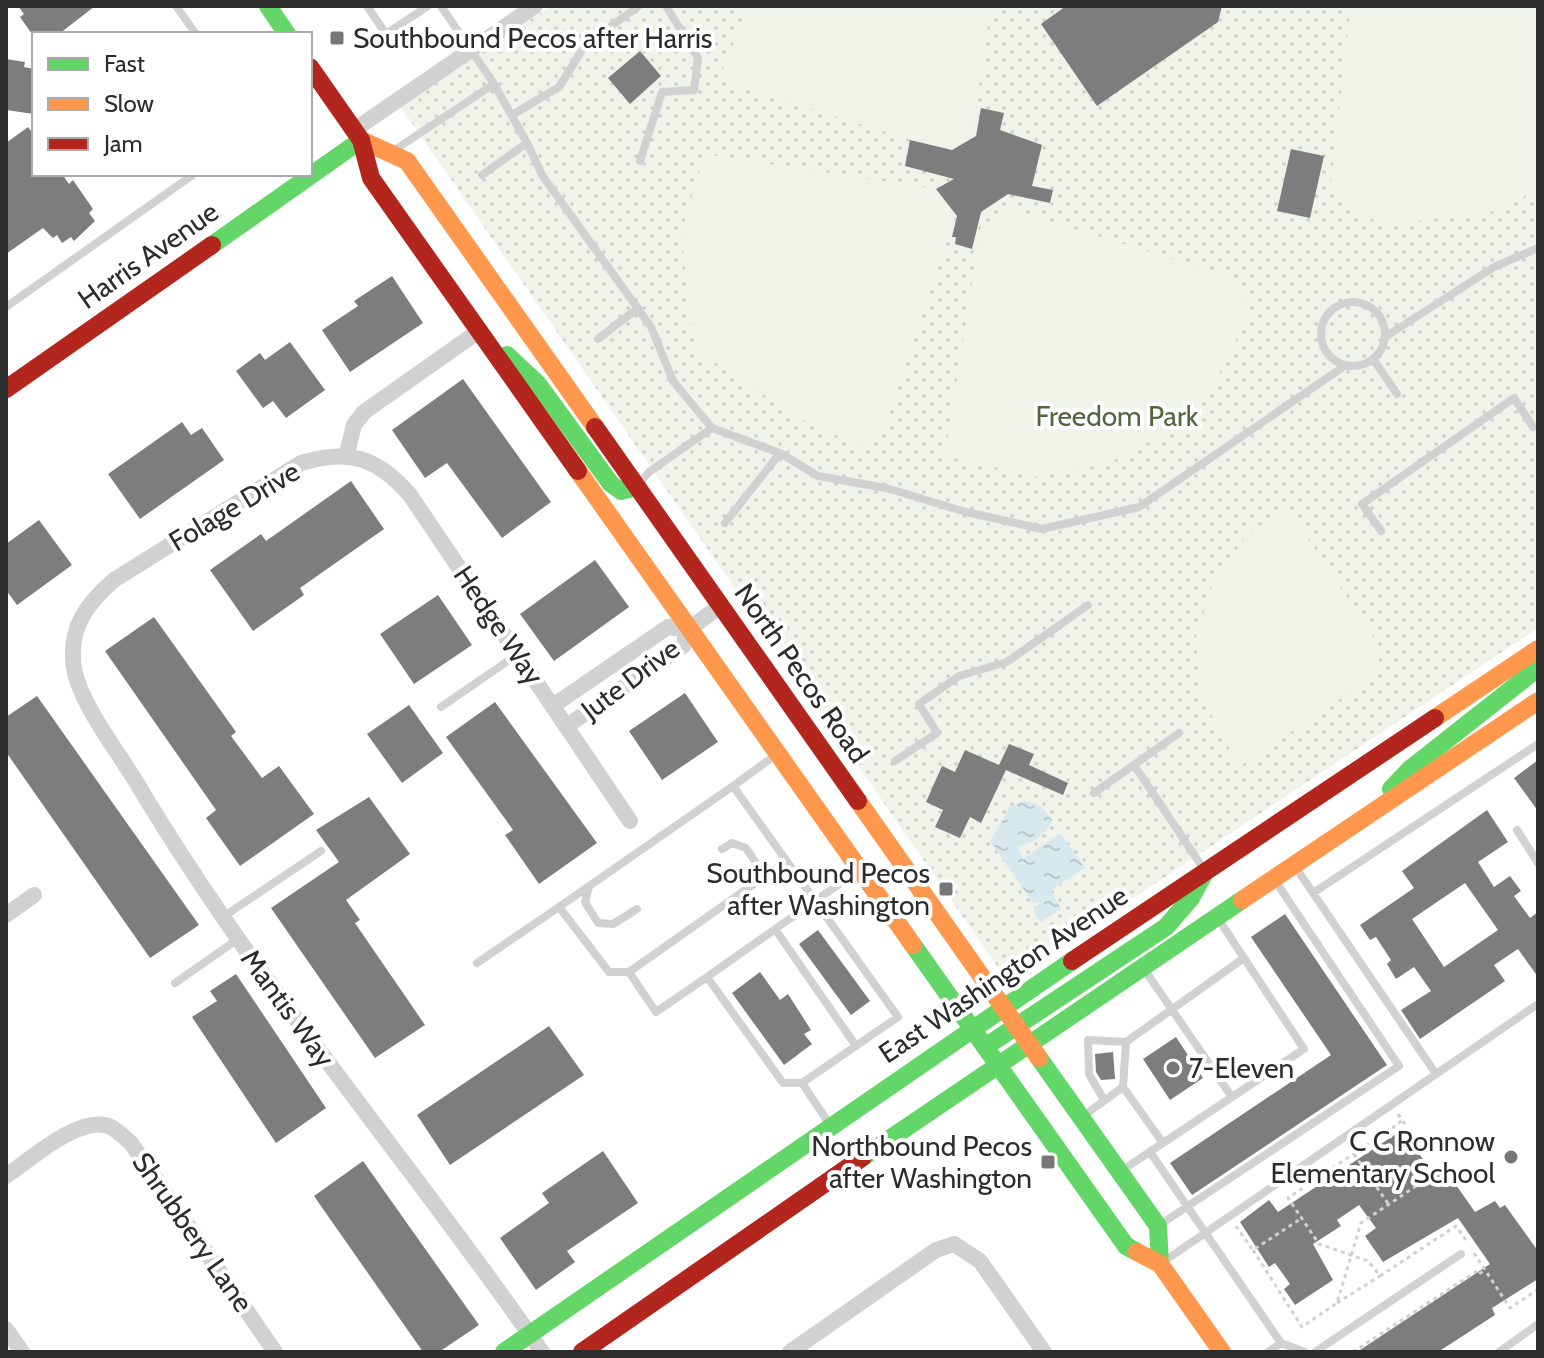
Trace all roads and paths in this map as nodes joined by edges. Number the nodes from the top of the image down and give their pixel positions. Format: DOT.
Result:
graph roads {
  1 [pos="176,6"];
  2 [pos="268,6"];
  3 [pos="367,6"];
  4 [pos="428,6"];
  5 [pos="441,6"];
  6 [pos="535,6"];
  7 [pos="639,6"];
  8 [pos="666,6"];
  9 [pos="195,32"];
  10 [pos="286,32"];
  11 [pos="471,49"];
  12 [pos="312,70"];
  13 [pos="494,84"];
  14 [pos="512,115"];
  15 [pos="358,135"];
  16 [pos="527,143"];
  17 [pos="390,153"];
  18 [pos="640,161"];
  19 [pos="312,168"];
  20 [pos="482,175"];
  21 [pos="191,176"];
  22 [pos="301,176"];
  23 [pos="1538,248"];
  24 [pos="6,307"];
  25 [pos="638,308"];
  26 [pos="479,331"];
  27 [pos="1385,337"];
  28 [pos="598,339"];
  29 [pos="1373,359"];
  30 [pos="1346,365"];
  31 [pos="6,389"];
  32 [pos="1397,394"];
  33 [pos="1533,427"];
  34 [pos="712,428"];
  35 [pos="780,453"];
  36 [pos="346,457"];
  37 [pos="636,487"];
  38 [pos="725,523"];
  39 [pos="1381,531"];
  40 [pos="1088,605"];
  41 [pos="720,606"];
  42 [pos="688,630"];
  43 [pos="73,643"];
  44 [pos="1538,649"];
  45 [pos="519,653"];
  46 [pos="1538,668"];
  47 [pos="1538,701"];
  48 [pos="554,705"];
  49 [pos="441,707"];
  50 [pos="567,726"];
  51 [pos="1179,733"];
  52 [pos="1538,744"];
  53 [pos="777,754"];
  54 [pos="895,761"];
  55 [pos="1134,765"];
  56 [pos="733,786"];
  57 [pos="1094,793"];
  58 [pos="1363,819"];
  59 [pos="630,821"];
  60 [pos="1517,830"];
  61 [pos="722,849"];
  62 [pos="321,851"];
  63 [pos="785,862"];
  64 [pos="1538,863"];
  65 [pos="1294,865"];
  66 [pos="860,870"];
  67 [pos="1206,872"];
  68 [pos="765,876"];
  69 [pos="1274,879"];
  70 [pos="590,887"];
  71 [pos="1313,893"];
  72 [pos="34,895"];
  73 [pos="815,901"];
  74 [pos="559,907"];
  75 [pos="637,909"];
  76 [pos="6,915"];
  77 [pos="223,917"];
  78 [pos="1217,917"];
  79 [pos="775,929"];
  80 [pos="238,939"];
  81 [pos="1244,958"];
  82 [pos="477,963"];
  83 [pos="1143,966"];
  84 [pos="629,972"];
  85 [pos="707,977"];
  86 [pos="175,983"];
  87 [pos="1538,1004"];
  88 [pos="1003,1007"];
  89 [pos="1172,1009"];
  90 [pos="1017,1026"];
  91 [pos="972,1028"];
  92 [pos="1126,1042"];
  93 [pos="1029,1043"];
  94 [pos="856,1046"];
  95 [pos="985,1047"];
  96 [pos="997,1064"];
  97 [pos="1436,1074"];
  98 [pos="802,1083"];
  99 [pos="1123,1087"];
  100 [pos="1232,1097"];
  101 [pos="1104,1100"];
  102 [pos="1392,1105"];
  103 [pos="1081,1117"];
  104 [pos="1402,1120"];
  105 [pos="831,1126"];
  106 [pos="1412,1135"];
  107 [pos="1163,1143"];
  108 [pos="1150,1152"];
  109 [pos="1354,1154"];
  110 [pos="1120,1172"];
  111 [pos="1437,1172"];
  112 [pos="6,1176"];
  113 [pos="1389,1205"];
  114 [pos="1188,1207"];
  115 [pos="1229,1216"];
  116 [pos="1302,1218"];
  117 [pos="1158,1226"];
  118 [pos="1207,1232"];
  119 [pos="1253,1250"];
  120 [pos="1461,1254"];
  121 [pos="1350,1255"];
  122 [pos="1160,1264"];
  123 [pos="1485,1270"];
  124 [pos="1380,1276"];
  125 [pos="1537,1290"];
  126 [pos="1337,1303"];
  127 [pos="1538,1324"];
  128 [pos="6,1329"];
  129 [pos="530,1334"];
  130 [pos="1281,1343"];
  131 [pos="22,1352"];
  132 [pos="275,1352"];
  133 [pos="504,1352"];
  134 [pos="542,1352"];
  135 [pos="582,1352"];
  136 [pos="790,1352"];
  137 [pos="1044,1352"];
  138 [pos="1222,1352"];
  139 [pos="1268,1352"];
  140 [pos="1305,1352"];
  141 [pos="1315,1352"];
  142 [pos="1353,1352"];
  143 [pos="1499,1352"];
  1 -- 9 [label="lane"];
  2 -- 10 [label="main road"];
  3 -- 4 [label="lane"];
  5 -- 11 [label="lane"];
  6 -- 11 [label="street, Harris Avenue"];
  7 -- 14 [label="lane"];
  8 -- 18 [label="lane"];
  11 -- 13 [label="lane"];
  11 -- 15 [label="street, Harris Avenue"];
  12 -- 15 [label="main road"];
  13 -- 14 [label="lane"];
  13 -- 17 [label="lane"];
  14 -- 16 [label="lane"];
  15 -- 17 [label="main road, North Pecos Road"];
  15 -- 19 [label="main road, Harris Avenue"];
  15 -- 26 [label="main road"];
  16 -- 20 [label="lane"];
  16 -- 25 [label="lane"];
  17 -- 37 [label="main road, North Pecos Road"];
  21 -- 24 [label="lane"];
  22 -- 31 [label="main road, Harris Avenue"];
  23 -- 27 [label="lane"];
  25 -- 28 [label="lane"];
  25 -- 34 [label="lane"];
  26 -- 36 [label="street"];
  26 -- 37 [label="main road"];
  26 -- 42 [label="main road"];
  27 -- 29 [label="lane"];
  27 -- 30 [label="lane"];
  29 -- 30 [label="lane"];
  29 -- 32 [label="lane"];
  30 -- 35 [label="lane"];
  33 -- 39 [label="lane"];
  34 -- 35 [label="lane"];
  34 -- 37 [label="lane"];
  35 -- 38 [label="lane"];
  36 -- 43 [label="street, Folage Drive"];
  36 -- 45 [label="street, Hedge Way"];
  37 -- 41 [label="main road, North Pecos Road"];
  40 -- 54 [label="lane"];
  41 -- 42 [label="street, Jute Drive"];
  41 -- 88 [label="main road, North Pecos Road"];
  42 -- 48 [label="street, Jute Drive"];
  42 -- 50 [label="street, Jute Drive"];
  42 -- 53 [label="main road"];
  43 -- 77 [label="street, Mantis Way"];
  44 -- 67 [label="main road, East Washington Avenue"];
  45 -- 48 [label="street, Hedge Way"];
  45 -- 49 [label="lane"];
  46 -- 58 [label="main road"];
  47 -- 58 [label="main road"];
  48 -- 50 [label="street, Hedge Way"];
  50 -- 59 [label="street, Hedge Way"];
  51 -- 55 [label="lane"];
  52 -- 71 [label="lane"];
  53 -- 56 [label="lane"];
  53 -- 66 [label="main road"];
  55 -- 57 [label="lane"];
  55 -- 67 [label="lane"];
  56 -- 63 [label="lane"];
  56 -- 70 [label="lane"];
  58 -- 65 [label="main road"];
  60 -- 64 [label="lane"];
  61 -- 68 [label="lane"];
  62 -- 77 [label="lane"];
  63 -- 68 [label="lane"];
  63 -- 73 [label="lane"];
  65 -- 69 [label="main road"];
  65 -- 71 [label="lane"];
  66 -- 73 [label="lane"];
  66 -- 91 [label="main road"];
  67 -- 88 [label="main road, East Washington Avenue"];
  67 -- 90 [label="main road"];
  68 -- 84 [label="lane"];
  69 -- 78 [label="main road"];
  69 -- 114 [label="lane"];
  70 -- 74 [label="lane"];
  70 -- 75 [label="lane"];
  71 -- 97 [label="lane"];
  72 -- 76 [label="street"];
  73 -- 79 [label="lane"];
  73 -- 94 [label="lane"];
  74 -- 82 [label="lane"];
  74 -- 84 [label="lane"];
  77 -- 80 [label="street, Mantis Way"];
  78 -- 81 [label="lane"];
  78 -- 83 [label="main road"];
  79 -- 85 [label="lane"];
  79 -- 94 [label="lane"];
  80 -- 86 [label="lane"];
  80 -- 129 [label="street, Mantis Way"];
  81 -- 89 [label="lane"];
  81 -- 100 [label="lane"];
  83 -- 89 [label="lane"];
  83 -- 93 [label="main road"];
  84 -- 85 [label="lane"];
  85 -- 98 [label="lane"];
  87 -- 97 [label="lane"];
  88 -- 90 [label="main road, North Pecos Road"];
  88 -- 91 [label="main road, East Washington Avenue"];
  89 -- 92 [label="lane"];
  89 -- 100 [label="lane"];
  90 -- 93 [label="main road, North Pecos Road"];
  90 -- 95 [label="main road"];
  91 -- 95 [label="main road"];
  91 -- 105 [label="main road, East Washington Avenue"];
  92 -- 99 [label="lane"];
  92 -- 101 [label="lane"];
  93 -- 96 [label="main road"];
  93 -- 103 [label="main road, North Pecos Road"];
  94 -- 98 [label="lane"];
  95 -- 96 [label="main road"];
  96 -- 122 [label="main road"];
  96 -- 135 [label="main road"];
  97 -- 102 [label="lane"];
  98 -- 105 [label="lane"];
  99 -- 101 [label="lane"];
  99 -- 107 [label="lane"];
  100 -- 107 [label="lane"];
  101 -- 103 [label="lane"];
  102 -- 104 [label="path"];
  102 -- 115 [label="lane"];
  103 -- 110 [label="main road, North Pecos Road"];
  104 -- 106 [label="path"];
  104 -- 109 [label="path"];
  105 -- 129 [label="main road, East Washington Avenue"];
  107 -- 108 [label="lane"];
  108 -- 110 [label="lane"];
  108 -- 114 [label="lane"];
  109 -- 113 [label="path"];
  109 -- 116 [label="path"];
  110 -- 117 [label="main road, North Pecos Road"];
  111 -- 113 [label="path"];
  112 -- 132 [label="street, Shrubbery Lane"];
  113 -- 121 [label="path"];
  114 -- 117 [label="lane"];
  114 -- 118 [label="lane"];
  115 -- 118 [label="lane"];
  115 -- 119 [label="path"];
  116 -- 119 [label="path"];
  116 -- 121 [label="path"];
  117 -- 122 [label="main road"];
  118 -- 122 [label="lane"];
  118 -- 130 [label="lane"];
  119 -- 126 [label="path"];
  120 -- 141 [label="lane"];
  121 -- 124 [label="path"];
  121 -- 126 [label="path"];
  122 -- 138 [label="main road"];
  123 -- 124 [label="path"];
  123 -- 125 [label="path"];
  123 -- 142 [label="path"];
  124 -- 126 [label="path"];
  127 -- 143 [label="lane"];
  128 -- 131 [label="street"];
  129 -- 133 [label="main road, East Washington Avenue"];
  129 -- 134 [label="street, Mantis Way"];
  130 -- 139 [label="lane"];
  130 -- 140 [label="lane"];
  136 -- 137 [label="street"];
}
